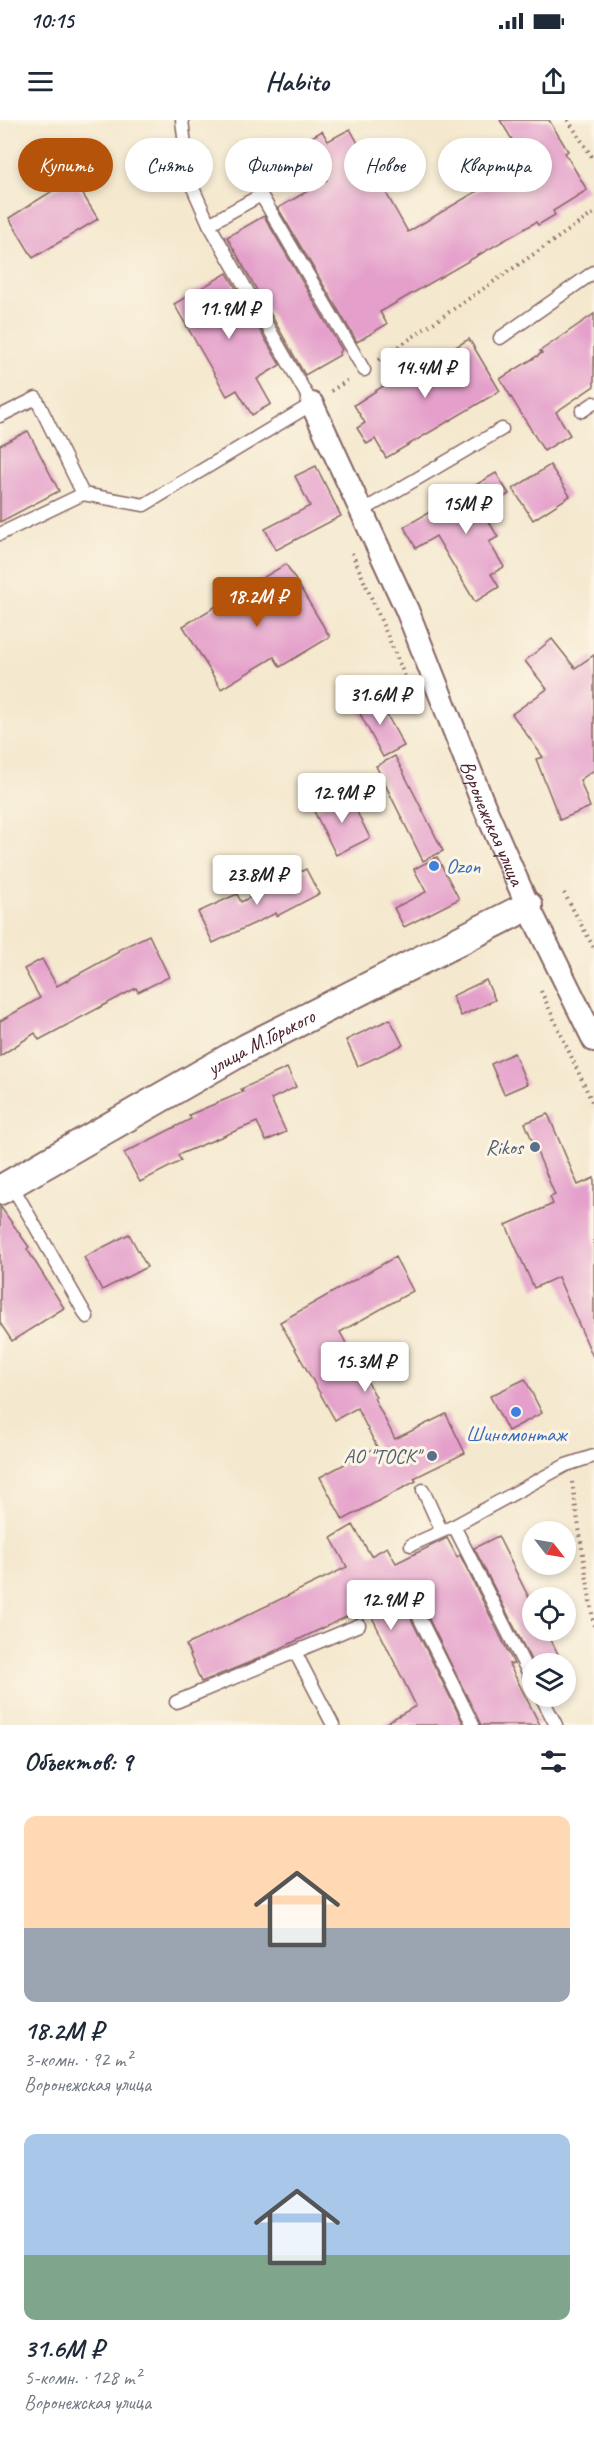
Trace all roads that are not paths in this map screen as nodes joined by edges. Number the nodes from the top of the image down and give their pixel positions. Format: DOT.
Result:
graph roads {
  1 [pos="182,120"];
  2 [pos="209,224"];
  3 [pos="594,272"];
  4 [pos="500,338"];
  5 [pos="364,370"];
  6 [pos="594,403"];
  7 [pos="312,404"];
  8 [pos="582,411"];
  9 [pos="0,416"];
  10 [pos="502,429"];
  11 [pos="83,494"];
  12 [pos="362,511"];
  13 [pos="0,534"];
  14 [pos="528,906"];
  15 [pos="594,1040"];
  16 [pos="6,1187"];
  17 [pos="87,1317"];
  18 [pos="594,1456"];
  19 [pos="423,1490"];
  20 [pos="447,1528"];
  21 [pos="411,1545"];
  22 [pos="409,1597"];
  23 [pos="359,1625"];
  24 [pos="295,1652"];
  25 [pos="522,1662"];
  26 [pos="176,1702"];
  27 [pos="547,1707"];
  28 [pos="333,1725"];
  29 [pos="473,1725"];
  30 [pos="556,1725"];
  1 -- 2 [label="lane"];
  2 -- 5 [label="lane"];
  2 -- 7 [label="lane"];
  3 -- 4 [label="lane"];
  6 -- 8 [label="lane"];
  7 -- 11 [label="lane"];
  7 -- 12 [label="street, Воронежская улица"];
  9 -- 11 [label="lane"];
  10 -- 12 [label="lane"];
  11 -- 13 [label="lane"];
  12 -- 14 [label="street, Воронежская улица"];
  14 -- 15 [label="street, Воронежская улица"];
  14 -- 16 [label="street, улица М.Горького"];
  16 -- 17 [label="lane"];
  18 -- 20 [label="lane"];
  19 -- 20 [label="lane"];
  20 -- 21 [label="lane"];
  20 -- 25 [label="lane"];
  22 -- 29 [label="lane"];
  23 -- 24 [label="lane"];
  24 -- 26 [label="lane"];
  24 -- 28 [label="lane"];
  27 -- 30 [label="lane"];
}
